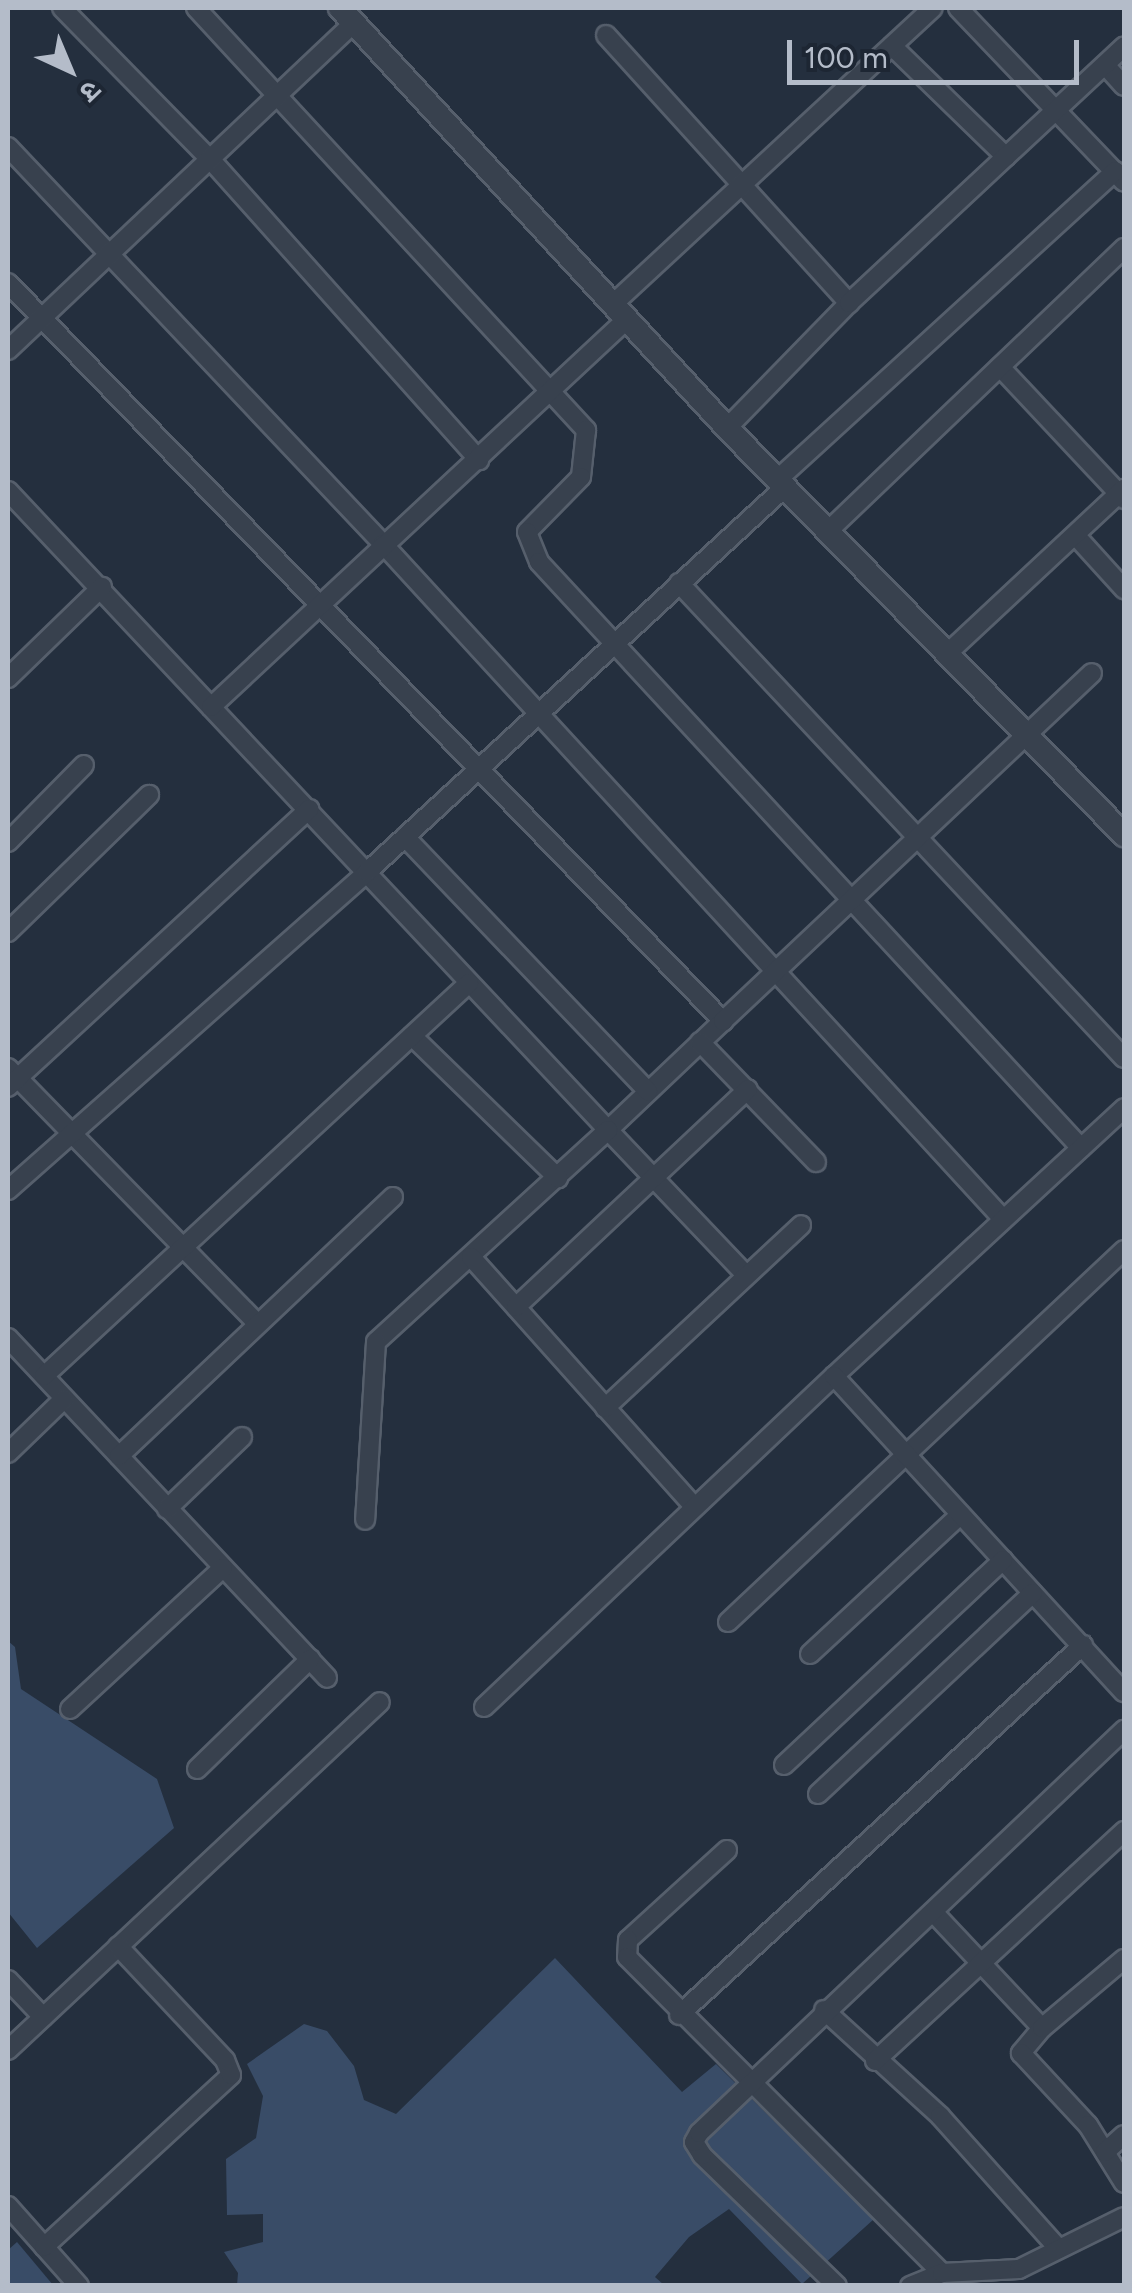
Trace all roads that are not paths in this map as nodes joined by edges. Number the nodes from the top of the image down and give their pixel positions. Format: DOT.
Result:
graph roads {
  1 [pos="62,8"];
  2 [pos="196,8"];
  3 [pos="932,8"];
  4 [pos="958,8"];
  5 [pos="347,15"];
  6 [pos="606,35"];
  7 [pos="892,46"];
  8 [pos="1124,47"];
  9 [pos="1105,65"];
  10 [pos="1124,86"];
  11 [pos="276,94"];
  12 [pos="1058,109"];
  13 [pos="8,147"];
  14 [pos="1006,157"];
  15 [pos="210,158"];
  16 [pos="1120,176"];
  17 [pos="745,182"];
  18 [pos="1124,248"];
  19 [pos="110,254"];
  20 [pos="8,283"];
  21 [pos="849,303"];
  22 [pos="619,313"];
  23 [pos="41,319"];
  24 [pos="8,350"];
  25 [pos="1000,367"];
  26 [pos="551,393"];
  27 [pos="726,428"];
  28 [pos="479,460"];
  29 [pos="781,484"];
  30 [pos="8,491"];
  31 [pos="1123,494"];
  32 [pos="826,532"];
  33 [pos="1076,536"];
  34 [pos="384,544"];
  35 [pos="679,583"];
  36 [pos="102,586"];
  37 [pos="1124,589"];
  38 [pos="316,608"];
  39 [pos="610,646"];
  40 [pos="950,651"];
  41 [pos="1092,672"];
  42 [pos="8,678"];
  43 [pos="211,707"];
  44 [pos="536,714"];
  45 [pos="1028,734"];
  46 [pos="84,766"];
  47 [pos="476,770"];
  48 [pos="149,795"];
  49 [pos="309,808"];
  50 [pos="1124,835"];
  51 [pos="10,836"];
  52 [pos="405,837"];
  53 [pos="917,838"];
  54 [pos="367,872"];
  55 [pos="852,899"];
  56 [pos="8,932"];
  57 [pos="777,971"];
  58 [pos="469,984"];
  59 [pos="722,1021"];
  60 [pos="412,1036"];
  61 [pos="700,1042"];
  62 [pos="1124,1058"];
  63 [pos="11,1078"];
  64 [pos="748,1089"];
  65 [pos="648,1091"];
  66 [pos="1124,1108"];
  67 [pos="608,1130"];
  68 [pos="72,1131"];
  69 [pos="1081,1148"];
  70 [pos="816,1162"];
  71 [pos="558,1178"];
  72 [pos="656,1178"];
  73 [pos="8,1190"];
  74 [pos="393,1197"];
  75 [pos="1003,1219"];
  76 [pos="801,1225"];
  77 [pos="186,1246"];
  78 [pos="1124,1250"];
  79 [pos="471,1257"];
  80 [pos="746,1275"];
  81 [pos="516,1308"];
  82 [pos="256,1323"];
  83 [pos="9,1344"];
  84 [pos="44,1376"];
  85 [pos="834,1376"];
  86 [pos="64,1399"];
  87 [pos="605,1408"];
  88 [pos="242,1437"];
  89 [pos="8,1453"];
  90 [pos="904,1455"];
  91 [pos="119,1456"];
  92 [pos="693,1505"];
  93 [pos="167,1509"];
  94 [pos="960,1515"];
  95 [pos="366,1520"];
  96 [pos="1002,1560"];
  97 [pos="224,1568"];
  98 [pos="1033,1593"];
  99 [pos="728,1622"];
  100 [pos="1082,1645"];
  101 [pos="810,1654"];
  102 [pos="310,1660"];
  103 [pos="327,1678"];
  104 [pos="1122,1685"];
  105 [pos="380,1702"];
  106 [pos="484,1707"];
  107 [pos="70,1709"];
  108 [pos="1124,1730"];
  109 [pos="784,1765"];
  110 [pos="197,1769"];
  111 [pos="818,1794"];
  112 [pos="1124,1830"];
  113 [pos="726,1850"];
  114 [pos="932,1912"];
  115 [pos="118,1946"];
  116 [pos="1124,1959"];
  117 [pos="980,1962"];
  118 [pos="8,1980"];
  119 [pos="824,2010"];
  120 [pos="680,2015"];
  121 [pos="43,2017"];
  122 [pos="1042,2028"];
  123 [pos="8,2050"];
  124 [pos="876,2062"];
  125 [pos="746,2083"];
  126 [pos="1124,2135"];
  127 [pos="1105,2152"];
  128 [pos="1124,2182"];
  129 [pos="8,2206"];
  130 [pos="1124,2216"];
  131 [pos="44,2246"];
  132 [pos="1058,2249"];
  133 [pos="942,2274"];
  134 [pos="80,2286"];
  135 [pos="837,2286"];
  136 [pos="910,2286"];
  1 -- 15 [label="street"];
  2 -- 11 [label="street"];
  3 -- 7 [label="street"];
  4 -- 12 [label="street"];
  5 -- 11 [label="street"];
  5 -- 22 [label="street"];
  6 -- 17 [label="street"];
  7 -- 14 [label="street"];
  7 -- 17 [label="street"];
  8 -- 9 [label="street"];
  9 -- 10 [label="street"];
  9 -- 12 [label="street"];
  11 -- 15 [label="street"];
  11 -- 26 [label="street"];
  12 -- 14 [label="street"];
  12 -- 16 [label="street"];
  13 -- 19 [label="street"];
  14 -- 21 [label="street"];
  15 -- 19 [label="street"];
  15 -- 28 [label="street"];
  16 -- 29 [label="street"];
  17 -- 21 [label="street"];
  17 -- 22 [label="street"];
  18 -- 25 [label="street"];
  19 -- 23 [label="street"];
  19 -- 34 [label="street"];
  20 -- 23 [label="street"];
  21 -- 27 [label="street"];
  22 -- 26 [label="street"];
  22 -- 27 [label="street"];
  23 -- 24 [label="street"];
  23 -- 38 [label="street"];
  25 -- 31 [label="street"];
  25 -- 32 [label="street"];
  26 -- 28 [label="street"];
  26 -- 39 [label="street"];
  27 -- 29 [label="street"];
  28 -- 34 [label="street"];
  29 -- 32 [label="street"];
  29 -- 35 [label="street"];
  30 -- 36 [label="street"];
  31 -- 33 [label="street"];
  32 -- 40 [label="street"];
  33 -- 37 [label="street"];
  33 -- 40 [label="street"];
  34 -- 38 [label="street"];
  34 -- 44 [label="street"];
  35 -- 39 [label="street"];
  35 -- 53 [label="street"];
  36 -- 42 [label="street"];
  36 -- 43 [label="street"];
  38 -- 43 [label="street"];
  38 -- 47 [label="street"];
  39 -- 44 [label="street"];
  39 -- 55 [label="street"];
  40 -- 45 [label="street"];
  41 -- 45 [label="street"];
  43 -- 49 [label="street"];
  44 -- 47 [label="street"];
  44 -- 57 [label="street"];
  45 -- 50 [label="street"];
  45 -- 53 [label="street"];
  46 -- 51 [label="street"];
  47 -- 52 [label="street"];
  47 -- 59 [label="street"];
  48 -- 56 [label="street"];
  49 -- 54 [label="street"];
  49 -- 63 [label="street"];
  52 -- 54 [label="street"];
  52 -- 65 [label="street"];
  53 -- 55 [label="street"];
  53 -- 62 [label="street"];
  54 -- 58 [label="street"];
  54 -- 68 [label="street"];
  55 -- 57 [label="street"];
  55 -- 69 [label="street"];
  57 -- 59 [label="street"];
  57 -- 75 [label="street"];
  58 -- 60 [label="street"];
  58 -- 67 [label="street"];
  59 -- 61 [label="street"];
  60 -- 71 [label="street"];
  60 -- 77 [label="street"];
  61 -- 64 [label="street"];
  61 -- 65 [label="street"];
  63 -- 68 [label="street"];
  64 -- 70 [label="street"];
  64 -- 72 [label="street"];
  65 -- 67 [label="street"];
  66 -- 69 [label="street"];
  67 -- 71 [label="street"];
  67 -- 72 [label="street"];
  68 -- 73 [label="street"];
  68 -- 77 [label="street"];
  69 -- 75 [label="street"];
  71 -- 79 [label="street"];
  72 -- 80 [label="street"];
  72 -- 81 [label="street"];
  74 -- 82 [label="street"];
  75 -- 85 [label="street"];
  76 -- 80 [label="street"];
  77 -- 82 [label="street"];
  77 -- 84 [label="street"];
  78 -- 90 [label="street"];
  79 -- 81 [label="street"];
  79 -- 95 [label="street"];
  80 -- 87 [label="street"];
  81 -- 87 [label="street"];
  82 -- 91 [label="street"];
  83 -- 84 [label="street"];
  84 -- 86 [label="street"];
  85 -- 90 [label="street"];
  85 -- 92 [label="street"];
  86 -- 89 [label="street"];
  86 -- 91 [label="street"];
  87 -- 92 [label="street"];
  88 -- 93 [label="street"];
  90 -- 94 [label="street"];
  90 -- 99 [label="street"];
  91 -- 93 [label="street"];
  92 -- 106 [label="street"];
  93 -- 97 [label="street"];
  94 -- 96 [label="street"];
  94 -- 101 [label="street"];
  96 -- 98 [label="street"];
  96 -- 109 [label="street"];
  97 -- 102 [label="street"];
  97 -- 107 [label="street"];
  98 -- 100 [label="street"];
  98 -- 111 [label="street"];
  100 -- 104 [label="street"];
  100 -- 120 [label="street"];
  102 -- 103 [label="street"];
  102 -- 110 [label="street"];
  105 -- 115 [label="street"];
  108 -- 114 [label="street"];
  112 -- 117 [label="street"];
  113 -- 120 [label="street"];
  114 -- 117 [label="street"];
  114 -- 119 [label="street"];
  115 -- 121 [label="street"];
  115 -- 131 [label="street"];
  116 -- 122 [label="street"];
  117 -- 122 [label="street"];
  117 -- 124 [label="street"];
  118 -- 121 [label="street"];
  119 -- 124 [label="street"];
  119 -- 125 [label="street"];
  120 -- 125 [label="street"];
  121 -- 123 [label="street"];
  122 -- 127 [label="street"];
  124 -- 132 [label="street"];
  125 -- 133 [label="street"];
  125 -- 135 [label="street"];
  126 -- 127 [label="street"];
  127 -- 128 [label="street"];
  129 -- 131 [label="street"];
  130 -- 132 [label="street"];
  131 -- 134 [label="street"];
  132 -- 133 [label="street"];
  133 -- 136 [label="street"];
}
